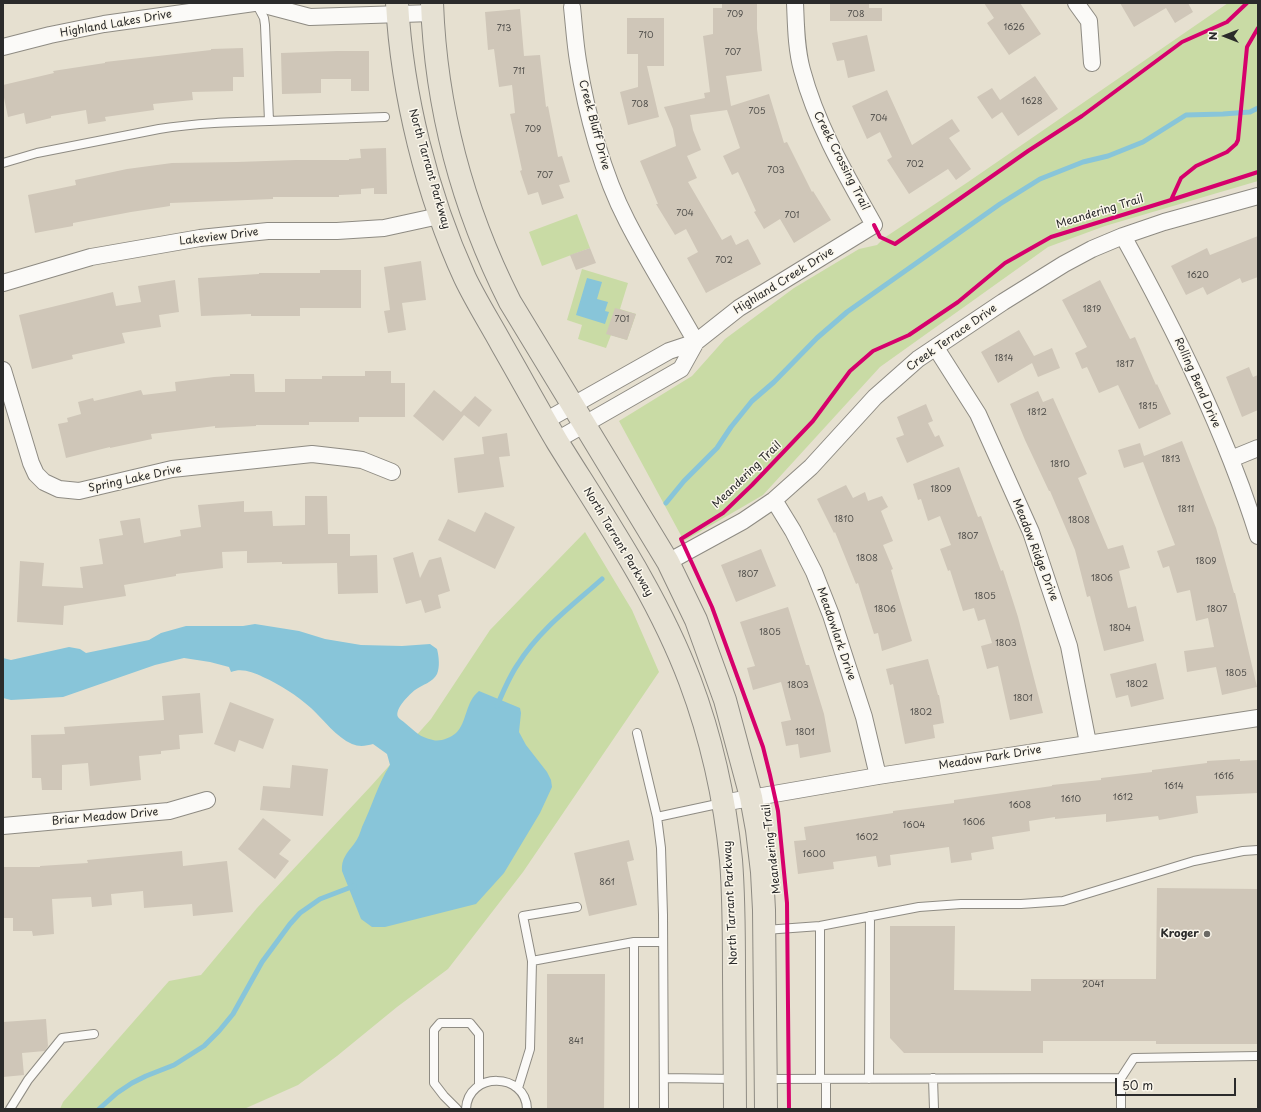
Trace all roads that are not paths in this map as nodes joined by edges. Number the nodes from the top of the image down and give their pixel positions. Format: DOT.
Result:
graph roads {
  1 [pos="256,3"];
  2 [pos="795,3"];
  3 [pos="1076,3"];
  4 [pos="572,7"];
  5 [pos="432,8"];
  6 [pos="398,9"];
  7 [pos="3,47"];
  8 [pos="1092,63"];
  9 [pos="385,117"];
  10 [pos="269,121"];
  11 [pos="3,163"];
  12 [pos="1258,196"];
  13 [pos="439,216"];
  14 [pos="874,225"];
  15 [pos="1123,236"];
  16 [pos="3,283"];
  17 [pos="696,342"];
  18 [pos="936,348"];
  19 [pos="3,370"];
  20 [pos="8,404"];
  21 [pos="572,406"];
  22 [pos="545,421"];
  23 [pos="584,425"];
  24 [pos="557,440"];
  25 [pos="1258,448"];
  26 [pos="1231,459"];
  27 [pos="392,472"];
  28 [pos="774,500"];
  29 [pos="1258,536"];
  30 [pos="668,562"];
  31 [pos="1258,718"];
  32 [pos="637,733"];
  33 [pos="1088,743"];
  34 [pos="878,776"];
  35 [pos="751,797"];
  36 [pos="207,800"];
  37 [pos="722,803"];
  38 [pos="657,817"];
  39 [pos="3,826"];
  40 [pos="1258,850"];
  41 [pos="577,907"];
  42 [pos="870,916"];
  43 [pos="820,926"];
  44 [pos="764,930"];
  45 [pos="634,942"];
  46 [pos="663,942"];
  47 [pos="532,961"];
  48 [pos="94,1034"];
  49 [pos="1258,1056"];
  50 [pos="664,1078"];
  51 [pos="933,1078"];
  52 [pos="1121,1078"];
  53 [pos="735,1079"];
  54 [pos="766,1079"];
  55 [pos="823,1079"];
  56 [pos="869,1079"];
  57 [pos="479,1085"];
  58 [pos="518,1088"];
  59 [pos="10,1109"];
  60 [pos="457,1109"];
  61 [pos="466,1109"];
  62 [pos="527,1109"];
  63 [pos="634,1109"];
  64 [pos="664,1109"];
  65 [pos="734,1109"];
  66 [pos="766,1109"];
  67 [pos="826,1109"];
  68 [pos="934,1109"];
  69 [pos="1121,1109"];
  1 -- 6 [label="street, Highland Lakes Drive"];
  1 -- 7 [label="street, Highland Lakes Drive"];
  1 -- 10 [label="lane"];
  2 -- 14 [label="street, Creek Crossing Trail"];
  3 -- 8 [label="street"];
  4 -- 17 [label="street, Creek Bluff Drive"];
  5 -- 6 [label="street, Highland Lakes Drive"];
  5 -- 21 [label="main road"];
  6 -- 13 [label="main road, North Tarrant Parkway"];
  9 -- 10 [label="lane"];
  10 -- 11 [label="lane"];
  12 -- 15 [label="street, Creek Terrace Drive"];
  13 -- 16 [label="street, Lakeview Drive"];
  13 -- 22 [label="main road, North Tarrant Parkway"];
  14 -- 17 [label="street, Highland Creek Drive"];
  15 -- 18 [label="street, Creek Terrace Drive"];
  15 -- 26 [label="street, Rolling Bend Drive"];
  17 -- 21 [label="street, Highland Creek Drive"];
  17 -- 23 [label="street, Highland Creek Drive"];
  18 -- 28 [label="street, Creek Terrace Drive"];
  18 -- 33 [label="street, Meadow Ridge Drive"];
  19 -- 20 [label="street, Spring Lake Drive"];
  20 -- 27 [label="street, Spring Lake Drive"];
  21 -- 22 [label="street, Highland Creek Drive"];
  21 -- 23 [label="main road"];
  22 -- 24 [label="main road, North Tarrant Parkway"];
  23 -- 24 [label="street, Highland Creek Drive"];
  23 -- 30 [label="main road"];
  24 -- 37 [label="main road, North Tarrant Parkway"];
  25 -- 26 [label="street"];
  26 -- 29 [label="street, Rolling Bend Drive"];
  28 -- 30 [label="street, Creek Terrace Drive"];
  28 -- 34 [label="street, Meadowlark Drive"];
  30 -- 35 [label="main road"];
  31 -- 33 [label="street, Meadow Park Drive"];
  32 -- 38 [label="lane"];
  33 -- 34 [label="street, Meadow Park Drive"];
  34 -- 35 [label="street, Meadow Park Drive"];
  35 -- 37 [label="street, Meadow Park Drive"];
  35 -- 44 [label="main road"];
  36 -- 39 [label="street, Briar Meadow Drive"];
  37 -- 38 [label="lane"];
  37 -- 53 [label="main road, North Tarrant Parkway"];
  38 -- 46 [label="lane"];
  40 -- 42 [label="lane"];
  41 -- 47 [label="lane"];
  42 -- 43 [label="lane"];
  42 -- 56 [label="lane"];
  43 -- 44 [label="lane"];
  43 -- 55 [label="lane"];
  44 -- 54 [label="main road"];
  45 -- 46 [label="lane"];
  45 -- 47 [label="lane"];
  45 -- 63 [label="lane"];
  46 -- 50 [label="lane"];
  47 -- 58 [label="lane"];
  48 -- 59 [label="lane"];
  49 -- 52 [label="lane"];
  50 -- 53 [label="lane"];
  50 -- 64 [label="lane"];
  51 -- 52 [label="lane"];
  51 -- 56 [label="lane"];
  51 -- 68 [label="lane"];
  52 -- 69 [label="lane"];
  53 -- 54 [label="main road"];
  53 -- 65 [label="main road, North Tarrant Parkway"];
  54 -- 55 [label="lane"];
  54 -- 66 [label="main road"];
  55 -- 56 [label="lane"];
  55 -- 67 [label="lane"];
  57 -- 58 [label="lane"];
  57 -- 60 [label="lane"];
  57 -- 61 [label="lane"];
  58 -- 62 [label="lane"];
}
